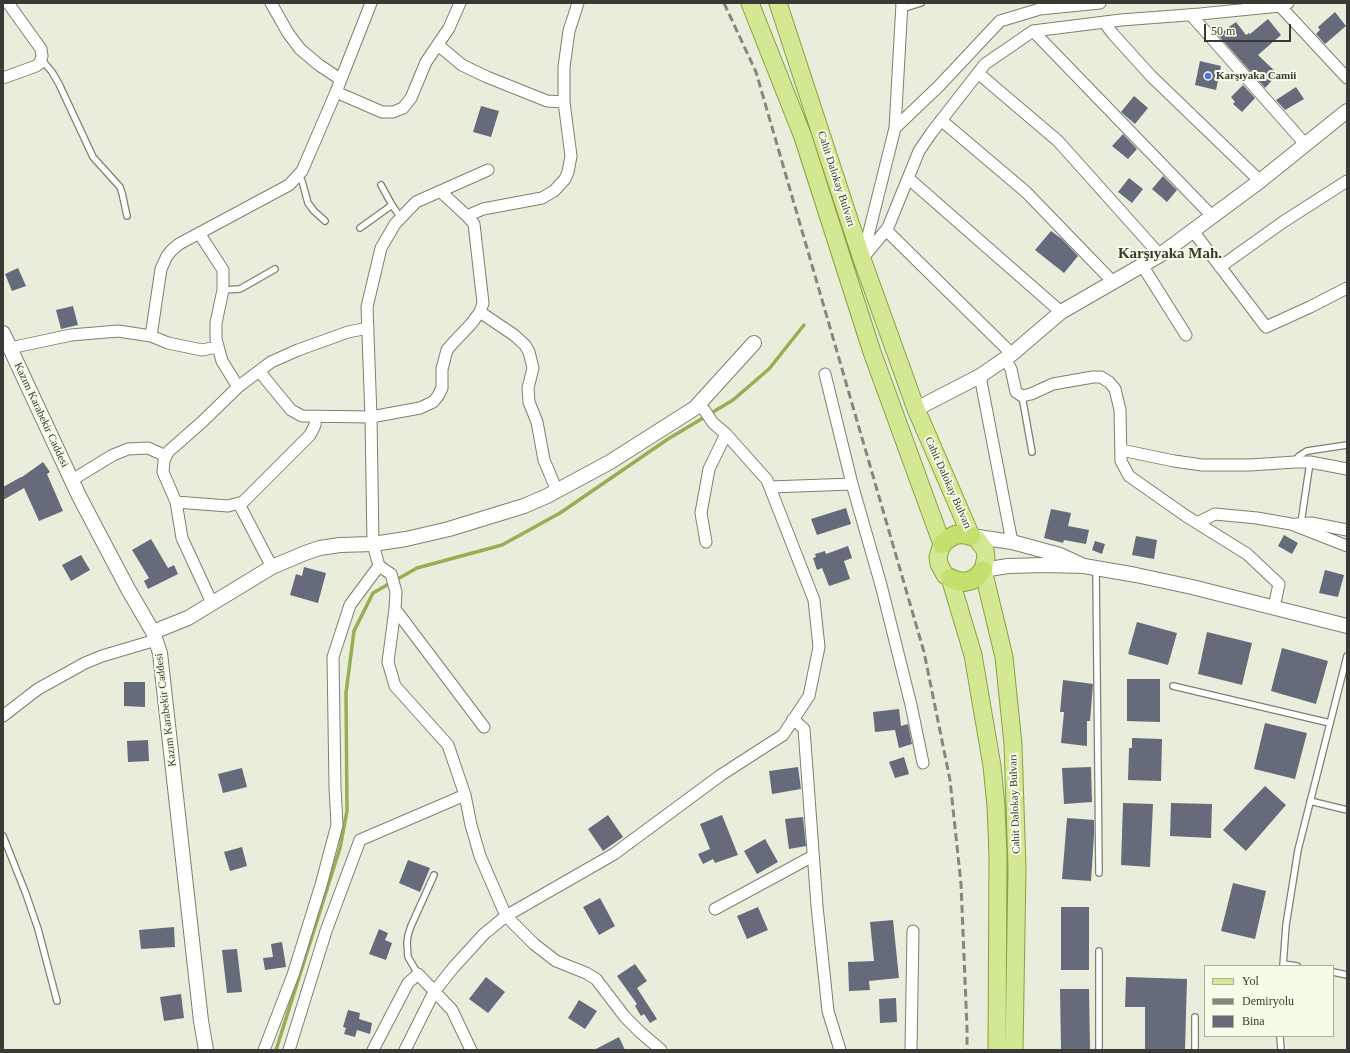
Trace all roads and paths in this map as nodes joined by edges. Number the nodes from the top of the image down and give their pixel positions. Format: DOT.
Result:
graph roads {
  1 [pos="9,3"];
  2 [pos="271,3"];
  3 [pos="371,3"];
  4 [pos="460,3"];
  5 [pos="578,3"];
  6 [pos="750,3"];
  7 [pos="778,3"];
  8 [pos="921,3"];
  9 [pos="1100,3"];
  10 [pos="1284,4"];
  11 [pos="902,6"];
  12 [pos="1041,6"];
  13 [pos="1191,15"];
  14 [pos="1104,22"];
  15 [pos="1033,31"];
  16 [pos="438,45"];
  17 [pos="42,60"];
  18 [pos="978,73"];
  19 [pos="3,78"];
  20 [pos="1347,78"];
  21 [pos="340,80"];
  22 [pos="336,92"];
  23 [pos="564,102"];
  24 [pos="1346,114"];
  25 [pos="941,120"];
  26 [pos="895,128"];
  27 [pos="1306,145"];
  28 [pos="488,170"];
  29 [pos="298,176"];
  30 [pos="908,178"];
  31 [pos="1260,181"];
  32 [pos="1347,181"];
  33 [pos="382,185"];
  34 [pos="440,191"];
  35 [pos="392,205"];
  36 [pos="127,216"];
  37 [pos="467,216"];
  38 [pos="1212,216"];
  39 [pos="401,218"];
  40 [pos="326,221"];
  41 [pos="360,228"];
  42 [pos="886,230"];
  43 [pos="1193,231"];
  44 [pos="199,233"];
  45 [pos="1160,255"];
  46 [pos="862,259"];
  47 [pos="1142,265"];
  48 [pos="1220,267"];
  49 [pos="275,270"];
  50 [pos="1113,282"];
  51 [pos="1347,288"];
  52 [pos="223,290"];
  53 [pos="480,312"];
  54 [pos="1061,312"];
  55 [pos="368,328"];
  56 [pos="3,333"];
  57 [pos="1186,335"];
  58 [pos="151,336"];
  59 [pos="754,343"];
  60 [pos="217,347"];
  61 [pos="10,348"];
  62 [pos="1009,357"];
  63 [pos="259,372"];
  64 [pos="825,374"];
  65 [pos="980,376"];
  66 [pos="238,387"];
  67 [pos="1022,396"];
  68 [pos="702,408"];
  69 [pos="916,409"];
  70 [pos="316,417"];
  71 [pos="371,417"];
  72 [pos="726,434"];
  73 [pos="1347,445"];
  74 [pos="1121,450"];
  75 [pos="1032,452"];
  76 [pos="166,456"];
  77 [pos="1294,462"];
  78 [pos="1310,462"];
  79 [pos="1347,469"];
  80 [pos="72,480"];
  81 [pos="852,484"];
  82 [pos="770,487"];
  83 [pos="557,491"];
  84 [pos="176,502"];
  85 [pos="239,504"];
  86 [pos="1197,523"];
  87 [pos="1296,524"];
  88 [pos="1347,530"];
  89 [pos="971,536"];
  90 [pos="706,542"];
  91 [pos="1012,542"];
  92 [pos="373,544"];
  93 [pos="942,544"];
  94 [pos="1347,546"];
  95 [pos="379,566"];
  96 [pos="272,567"];
  97 [pos="1090,567"];
  98 [pos="983,570"];
  99 [pos="950,578"];
  100 [pos="212,603"];
  101 [pos="1274,607"];
  102 [pos="395,609"];
  103 [pos="1347,626"];
  104 [pos="154,636"];
  105 [pos="1347,656"];
  106 [pos="1173,686"];
  107 [pos="3,716"];
  108 [pos="793,720"];
  109 [pos="1330,723"];
  110 [pos="484,727"];
  111 [pos="923,763"];
  112 [pos="465,795"];
  113 [pos="1310,801"];
  114 [pos="1347,810"];
  115 [pos="3,836"];
  116 [pos="813,856"];
  117 [pos="1099,872"];
  118 [pos="434,875"];
  119 [pos="715,909"];
  120 [pos="506,916"];
  121 [pos="913,931"];
  122 [pos="1099,951"];
  123 [pos="1283,965"];
  124 [pos="1334,972"];
  125 [pos="418,974"];
  126 [pos="1347,975"];
  127 [pos="434,992"];
  128 [pos="57,1001"];
  129 [pos="1195,1017"];
  130 [pos="1280,1037"];
  131 [pos="206,1050"];
  132 [pos="264,1050"];
  133 [pos="289,1050"];
  134 [pos="373,1050"];
  135 [pos="405,1050"];
  136 [pos="471,1050"];
  137 [pos="661,1050"];
  138 [pos="840,1050"];
  139 [pos="911,1050"];
  140 [pos="996,1050"];
  141 [pos="1014,1050"];
  142 [pos="1099,1050"];
  143 [pos="1195,1050"];
  144 [pos="1281,1050"];
  1 -- 17 [label="street"];
  2 -- 21 [label="street"];
  3 -- 21 [label="street"];
  4 -- 16 [label="street"];
  5 -- 23 [label="street"];
  6 -- 93 [label="main road, Cahit Dalokay Bulvarı"];
  7 -- 46 [label="main road, Cahit Dalokay Bulvarı"];
  8 -- 11 [label="lane"];
  9 -- 12 [label="street"];
  10 -- 13 [label="street"];
  10 -- 20 [label="street"];
  11 -- 26 [label="street"];
  12 -- 26 [label="street"];
  13 -- 14 [label="street"];
  13 -- 27 [label="street"];
  14 -- 15 [label="street"];
  14 -- 31 [label="street"];
  15 -- 18 [label="street"];
  15 -- 38 [label="street"];
  16 -- 22 [label="street"];
  16 -- 23 [label="street"];
  17 -- 19 [label="street"];
  17 -- 36 [label="lane"];
  18 -- 25 [label="street"];
  18 -- 45 [label="street"];
  21 -- 22 [label="street"];
  22 -- 29 [label="street"];
  23 -- 37 [label="street"];
  24 -- 27 [label="street"];
  25 -- 30 [label="street"];
  25 -- 50 [label="street"];
  26 -- 46 [label="street"];
  27 -- 31 [label="street"];
  28 -- 34 [label="street"];
  29 -- 40 [label="lane"];
  29 -- 44 [label="street"];
  30 -- 42 [label="street"];
  30 -- 54 [label="street"];
  31 -- 38 [label="street"];
  32 -- 48 [label="street"];
  33 -- 35 [label="lane"];
  34 -- 37 [label="street"];
  34 -- 39 [label="street"];
  35 -- 39 [label="lane"];
  35 -- 41 [label="lane"];
  37 -- 53 [label="street"];
  38 -- 43 [label="street"];
  39 -- 55 [label="street"];
  42 -- 46 [label="street"];
  42 -- 62 [label="street"];
  43 -- 45 [label="street"];
  43 -- 48 [label="street"];
  44 -- 52 [label="street"];
  44 -- 58 [label="street"];
  45 -- 47 [label="street"];
  46 -- 69 [label="main road, Cahit Dalokay Bulvarı"];
  47 -- 50 [label="street"];
  47 -- 57 [label="street"];
  48 -- 51 [label="street"];
  49 -- 52 [label="lane"];
  50 -- 54 [label="street"];
  52 -- 60 [label="street"];
  53 -- 71 [label="street"];
  53 -- 83 [label="street"];
  54 -- 62 [label="street"];
  55 -- 63 [label="street"];
  55 -- 71 [label="street"];
  56 -- 61 [label="street, Kazım Karabekir Caddesi"];
  58 -- 60 [label="street"];
  58 -- 61 [label="street"];
  59 -- 68 [label="street"];
  60 -- 66 [label="street"];
  61 -- 80 [label="street, Kazım Karabekir Caddesi"];
  62 -- 65 [label="street"];
  62 -- 67 [label="street"];
  63 -- 66 [label="street"];
  63 -- 70 [label="street"];
  64 -- 81 [label="street"];
  65 -- 69 [label="street"];
  65 -- 91 [label="street"];
  66 -- 76 [label="street"];
  67 -- 74 [label="street"];
  67 -- 75 [label="lane"];
  68 -- 72 [label="street"];
  68 -- 83 [label="street"];
  69 -- 89 [label="main road, Cahit Dalokay Bulvarı"];
  70 -- 71 [label="street"];
  70 -- 85 [label="street"];
  71 -- 92 [label="street"];
  72 -- 82 [label="street"];
  72 -- 90 [label="street"];
  73 -- 77 [label="lane"];
  74 -- 77 [label="street"];
  74 -- 86 [label="street"];
  76 -- 80 [label="street"];
  76 -- 84 [label="street"];
  77 -- 78 [label="street"];
  78 -- 79 [label="street"];
  78 -- 87 [label="lane"];
  80 -- 104 [label="street, Kazım Karabekir Caddesi"];
  81 -- 82 [label="street"];
  81 -- 111 [label="street"];
  82 -- 108 [label="street"];
  83 -- 92 [label="street"];
  84 -- 85 [label="street"];
  84 -- 100 [label="street"];
  85 -- 96 [label="street"];
  86 -- 87 [label="street"];
  86 -- 101 [label="street"];
  87 -- 88 [label="street"];
  87 -- 94 [label="street"];
  89 -- 91 [label="street"];
  89 -- 93 [label="highway"];
  89 -- 98 [label="main road, Cahit Dalokay Bulvarı"];
  91 -- 97 [label="street"];
  92 -- 95 [label="street"];
  92 -- 96 [label="street"];
  93 -- 99 [label="main road, Cahit Dalokay Bulvarı"];
  95 -- 102 [label="street"];
  95 -- 132 [label="street"];
  96 -- 100 [label="street"];
  97 -- 98 [label="street"];
  97 -- 101 [label="street"];
  97 -- 117 [label="lane"];
  98 -- 99 [label="highway"];
  98 -- 141 [label="main road, Cahit Dalokay Bulvarı"];
  99 -- 140 [label="main road, Cahit Dalokay Bulvarı"];
  100 -- 104 [label="street"];
  101 -- 103 [label="street"];
  102 -- 110 [label="street"];
  102 -- 112 [label="street"];
  104 -- 107 [label="street"];
  104 -- 131 [label="street, Kazım Karabekir Caddesi"];
  105 -- 109 [label="lane"];
  106 -- 109 [label="lane"];
  108 -- 116 [label="street"];
  108 -- 120 [label="street"];
  109 -- 113 [label="lane"];
  112 -- 120 [label="street"];
  112 -- 133 [label="street"];
  113 -- 114 [label="lane"];
  113 -- 123 [label="lane"];
  115 -- 128 [label="lane"];
  116 -- 119 [label="street"];
  116 -- 138 [label="street"];
  118 -- 125 [label="lane"];
  120 -- 127 [label="street"];
  120 -- 137 [label="street"];
  121 -- 139 [label="street"];
  122 -- 142 [label="lane"];
  124 -- 126 [label="lane"];
  125 -- 127 [label="street"];
  125 -- 134 [label="street"];
  127 -- 135 [label="street"];
  127 -- 136 [label="street"];
  129 -- 143 [label="lane"];
  130 -- 144 [label="lane"];
}
